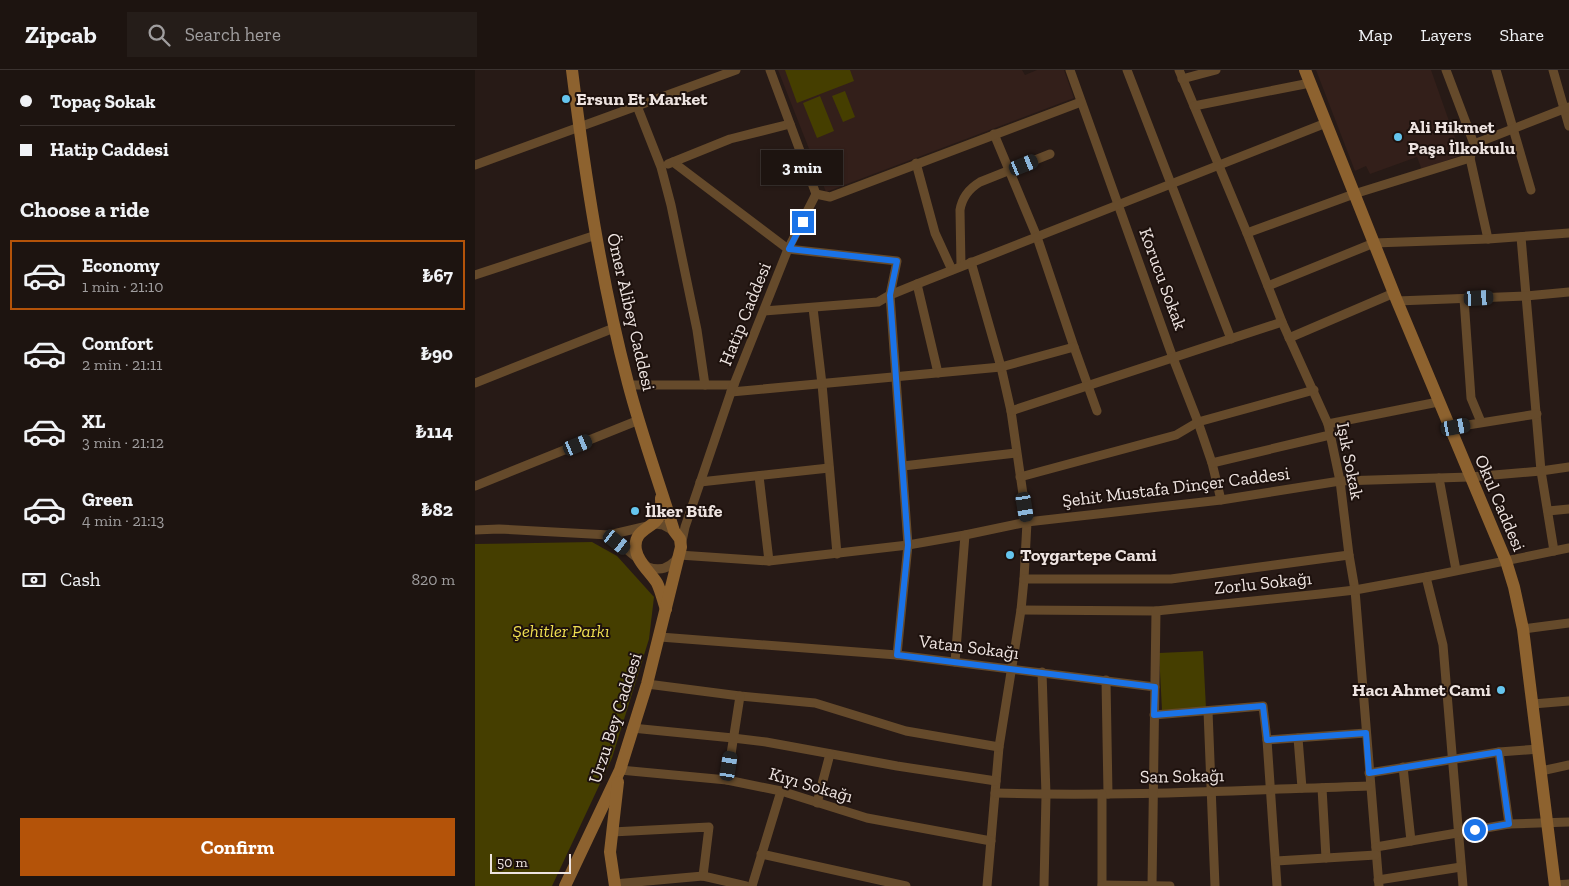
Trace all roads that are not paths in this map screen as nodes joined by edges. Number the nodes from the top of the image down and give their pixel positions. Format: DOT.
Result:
graph roads {
  1 [pos="572,70"];
  2 [pos="736,70"];
  3 [pos="770,70"];
  4 [pos="1070,70"];
  5 [pos="1127,70"];
  6 [pos="1216,70"];
  7 [pos="1305,70"];
  8 [pos="1446,70"];
  9 [pos="1496,70"];
  10 [pos="1553,70"];
  11 [pos="1180,74"];
  12 [pos="1310,83"];
  13 [pos="1081,102"];
  14 [pos="637,106"];
  15 [pos="1193,106"];
  16 [pos="1567,108"];
  17 [pos="1326,123"];
  18 [pos="790,124"];
  19 [pos="1569,126"];
  20 [pos="579,127"];
  21 [pos="1513,128"];
  22 [pos="994,134"];
  23 [pos="1474,144"];
  24 [pos="1051,154"];
  25 [pos="1470,158"];
  26 [pos="673,162"];
  27 [pos="916,163"];
  28 [pos="475,165"];
  29 [pos="1219,165"];
  30 [pos="661,167"];
  31 [pos="1010,170"];
  32 [pos="1171,184"];
  33 [pos="1531,190"];
  34 [pos="816,194"];
  35 [pos="1354,194"];
  36 [pos="1119,204"];
  37 [pos="1247,233"];
  38 [pos="1569,233"];
  39 [pos="595,235"];
  40 [pos="1037,237"];
  41 [pos="1521,237"];
  42 [pos="1488,239"];
  43 [pos="1374,243"];
  44 [pos="789,249"];
  45 [pos="971,262"];
  46 [pos="961,266"];
  47 [pos="951,270"];
  48 [pos="475,275"];
  49 [pos="917,284"];
  50 [pos="1268,286"];
  51 [pos="1569,292"];
  52 [pos="890,295"];
  53 [pos="1526,296"];
  54 [pos="1395,297"];
  55 [pos="1464,299"];
  56 [pos="813,308"];
  57 [pos="764,311"];
  58 [pos="1282,322"];
  59 [pos="615,328"];
  60 [pos="1289,338"];
  61 [pos="1231,339"];
  62 [pos="1074,347"];
  63 [pos="1173,358"];
  64 [pos="1001,367"];
  65 [pos="938,373"];
  66 [pos="897,377"];
  67 [pos="475,383"];
  68 [pos="822,384"];
  69 [pos="628,385"];
  70 [pos="705,385"];
  71 [pos="1088,386"];
  72 [pos="733,388"];
  73 [pos="1314,390"];
  74 [pos="1439,402"];
  75 [pos="1011,411"];
  76 [pos="1097,411"];
  77 [pos="1537,414"];
  78 [pos="639,420"];
  79 [pos="1198,422"];
  80 [pos="1481,422"];
  81 [pos="1328,424"];
  82 [pos="1449,428"];
  83 [pos="1330,435"];
  84 [pos="1017,453"];
  85 [pos="1212,463"];
  86 [pos="903,466"];
  87 [pos="1569,467"];
  88 [pos="829,468"];
  89 [pos="1541,471"];
  90 [pos="759,476"];
  91 [pos="1020,477"];
  92 [pos="1470,477"];
  93 [pos="1439,478"];
  94 [pos="1339,481"];
  95 [pos="700,482"];
  96 [pos="475,486"];
  97 [pos="661,489"];
  98 [pos="1221,500"];
  99 [pos="1569,509"];
  100 [pos="1548,512"];
  101 [pos="1027,522"];
  102 [pos="649,526"];
  103 [pos="475,530"];
  104 [pos="674,531"];
  105 [pos="609,535"];
  106 [pos="965,536"];
  107 [pos="908,545"];
  108 [pos="1569,548"];
  109 [pos="680,551"];
  110 [pos="1554,551"];
  111 [pos="837,554"];
  112 [pos="1349,555"];
  113 [pos="769,561"];
  114 [pos="1506,561"];
  115 [pos="642,563"];
  116 [pos="1456,570"];
  117 [pos="1426,577"];
  118 [pos="1024,579"];
  119 [pos="1355,590"];
  120 [pos="666,609"];
  121 [pos="1021,610"];
  122 [pos="1156,611"];
  123 [pos="1569,623"];
  124 [pos="1523,629"];
  125 [pos="660,637"];
  126 [pos="897,655"];
  127 [pos="955,662"];
  128 [pos="1012,668"];
  129 [pos="1042,672"];
  130 [pos="1106,680"];
  131 [pos="647,684"];
  132 [pos="1155,687"];
  133 [pos="740,696"];
  134 [pos="1569,701"];
  135 [pos="1533,704"];
  136 [pos="1208,711"];
  137 [pos="1154,715"];
  138 [pos="632,728"];
  139 [pos="1366,733"];
  140 [pos="733,738"];
  141 [pos="1298,738"];
  142 [pos="1267,740"];
  143 [pos="999,747"];
  144 [pos="1539,749"];
  145 [pos="1499,752"];
  146 [pos="830,754"];
  147 [pos="1453,760"];
  148 [pos="1569,765"];
  149 [pos="1403,767"];
  150 [pos="620,770"];
  151 [pos="1541,771"];
  152 [pos="1369,773"];
  153 [pos="727,780"];
  154 [pos="996,781"];
  155 [pos="1370,786"];
  156 [pos="1302,788"];
  157 [pos="1322,788"];
  158 [pos="1271,790"];
  159 [pos="781,791"];
  160 [pos="1212,792"];
  161 [pos="995,793"];
  162 [pos="1153,793"];
  163 [pos="1105,794"];
  164 [pos="1046,795"];
  165 [pos="817,803"];
  166 [pos="1548,822"];
  167 [pos="1569,822"];
  168 [pos="1509,824"];
  169 [pos="612,832"];
  170 [pos="1457,833"];
  171 [pos="991,841"];
  172 [pos="1411,842"];
  173 [pos="1376,851"];
  174 [pos="761,854"];
  175 [pos="1326,858"];
  176 [pos="1276,861"];
  177 [pos="1461,867"];
  178 [pos="703,876"];
  179 [pos="1379,883"];
  180 [pos="1569,884"];
  181 [pos="615,885"];
  182 [pos="1555,885"];
  183 [pos="565,886"];
  184 [pos="746,886"];
  185 [pos="752,886"];
  186 [pos="906,886"];
  187 [pos="987,886"];
  188 [pos="1044,886"];
  189 [pos="1102,886"];
  190 [pos="1152,886"];
  191 [pos="1170,886"];
  192 [pos="1215,886"];
  193 [pos="1277,886"];
  194 [pos="1463,886"];
  1 -- 20 [label="main road, Ömer Alibey Caddesi"];
  2 -- 14 [label="street"];
  3 -- 18 [label="street"];
  4 -- 13 [label="street, Korucu Sokak"];
  5 -- 32 [label="street"];
  6 -- 11 [label="street"];
  7 -- 12 [label="main road, Okul Caddesi"];
  8 -- 23 [label="street"];
  9 -- 21 [label="street"];
  10 -- 16 [label="street"];
  11 -- 15 [label="street, Işık Sokak"];
  12 -- 15 [label="street"];
  12 -- 17 [label="main road, Okul Caddesi"];
  13 -- 22 [label="street"];
  13 -- 36 [label="street, Korucu Sokak"];
  14 -- 20 [label="street"];
  14 -- 30 [label="street"];
  15 -- 29 [label="street, Işık Sokak"];
  16 -- 19 [label="street"];
  16 -- 21 [label="street"];
  17 -- 29 [label="street"];
  17 -- 35 [label="main road, Okul Caddesi"];
  18 -- 26 [label="street"];
  18 -- 34 [label="street"];
  20 -- 28 [label="street"];
  20 -- 39 [label="main road, Ömer Alibey Caddesi"];
  21 -- 23 [label="street"];
  21 -- 33 [label="street"];
  22 -- 27 [label="street"];
  22 -- 31 [label="street"];
  23 -- 25 [label="street"];
  24 -- 31 [label="street"];
  25 -- 35 [label="street"];
  25 -- 42 [label="street"];
  26 -- 30 [label="street"];
  26 -- 44 [label="street"];
  27 -- 34 [label="street"];
  27 -- 47 [label="street"];
  29 -- 32 [label="street"];
  29 -- 37 [label="street, Işık Sokak"];
  30 -- 70 [label="street"];
  31 -- 40 [label="street"];
  31 -- 46 [label="street"];
  32 -- 36 [label="street"];
  32 -- 61 [label="street"];
  34 -- 44 [label="street, Hatip Caddesi"];
  35 -- 37 [label="street"];
  35 -- 43 [label="main road, Okul Caddesi"];
  36 -- 40 [label="street"];
  36 -- 63 [label="street, Korucu Sokak"];
  37 -- 50 [label="street, Işık Sokak"];
  38 -- 41 [label="street"];
  39 -- 48 [label="street"];
  39 -- 59 [label="main road, Ömer Alibey Caddesi"];
  40 -- 45 [label="street"];
  40 -- 62 [label="street"];
  41 -- 42 [label="street"];
  41 -- 53 [label="street"];
  42 -- 43 [label="street"];
  43 -- 50 [label="street"];
  43 -- 54 [label="main road, Okul Caddesi"];
  44 -- 52 [label="street"];
  44 -- 57 [label="street, Hatip Caddesi"];
  45 -- 46 [label="street"];
  45 -- 64 [label="street"];
  46 -- 47 [label="street"];
  47 -- 49 [label="street"];
  49 -- 52 [label="street"];
  49 -- 65 [label="street"];
  50 -- 58 [label="street, Işık Sokak"];
  51 -- 53 [label="street"];
  52 -- 56 [label="street"];
  52 -- 66 [label="street"];
  53 -- 55 [label="street"];
  53 -- 77 [label="street"];
  54 -- 55 [label="street"];
  54 -- 60 [label="street"];
  54 -- 74 [label="main road, Okul Caddesi"];
  55 -- 80 [label="street"];
  56 -- 57 [label="street"];
  56 -- 68 [label="street"];
  57 -- 72 [label="street, Hatip Caddesi"];
  58 -- 60 [label="street, Işık Sokak"];
  58 -- 61 [label="street"];
  59 -- 67 [label="street"];
  59 -- 69 [label="main road, Ömer Alibey Caddesi"];
  60 -- 73 [label="street, Işık Sokak"];
  61 -- 63 [label="street"];
  62 -- 64 [label="street"];
  62 -- 71 [label="street"];
  63 -- 71 [label="street"];
  63 -- 79 [label="street, Korucu Sokak"];
  64 -- 65 [label="street"];
  64 -- 75 [label="street"];
  65 -- 66 [label="street"];
  66 -- 68 [label="street"];
  66 -- 86 [label="street"];
  68 -- 72 [label="street"];
  68 -- 88 [label="street"];
  69 -- 70 [label="street"];
  69 -- 78 [label="main road, Ömer Alibey Caddesi"];
  70 -- 72 [label="street"];
  71 -- 75 [label="street"];
  71 -- 76 [label="street"];
  72 -- 95 [label="street, Hatip Caddesi"];
  73 -- 79 [label="street"];
  73 -- 81 [label="street, Işık Sokak"];
  74 -- 81 [label="street"];
  74 -- 82 [label="main road, Okul Caddesi"];
  75 -- 84 [label="street"];
  77 -- 80 [label="street"];
  77 -- 89 [label="street"];
  78 -- 96 [label="street"];
  78 -- 97 [label="main road, Ömer Alibey Caddesi"];
  79 -- 85 [label="street, Korucu Sokak"];
  79 -- 91 [label="street"];
  80 -- 82 [label="street"];
  81 -- 83 [label="street, Işık Sokak"];
  82 -- 92 [label="main road, Okul Caddesi"];
  83 -- 85 [label="street"];
  83 -- 94 [label="street, Işık Sokak"];
  84 -- 86 [label="street"];
  84 -- 91 [label="street"];
  85 -- 98 [label="street, Korucu Sokak"];
  86 -- 107 [label="street"];
  87 -- 89 [label="street, Şehit Mustafa Dinçer Caddesi"];
  88 -- 90 [label="street"];
  88 -- 111 [label="street"];
  89 -- 92 [label="street, Şehit Mustafa Dinçer Caddesi"];
  89 -- 100 [label="street"];
  90 -- 95 [label="street"];
  90 -- 113 [label="street"];
  91 -- 101 [label="street"];
  92 -- 93 [label="street, Şehit Mustafa Dinçer Caddesi"];
  92 -- 114 [label="main road, Okul Caddesi"];
  93 -- 94 [label="street, Şehit Mustafa Dinçer Caddesi"];
  93 -- 116 [label="street"];
  94 -- 98 [label="street, Şehit Mustafa Dinçer Caddesi"];
  94 -- 112 [label="street, Işık Sokak"];
  95 -- 109 [label="street, Hatip Caddesi"];
  97 -- 102 [label="main road"];
  97 -- 104 [label="main road, Ömer Alibey Caddesi"];
  98 -- 101 [label="street, Şehit Mustafa Dinçer Caddesi"];
  99 -- 100 [label="street"];
  100 -- 110 [label="street"];
  101 -- 106 [label="street, Şehit Mustafa Dinçer Caddesi"];
  101 -- 118 [label="street"];
  102 -- 104 [label="street"];
  102 -- 105 [label="street"];
  102 -- 115 [label="main road"];
  103 -- 105 [label="street"];
  104 -- 109 [label="main road, Ömer Alibey Caddesi"];
  105 -- 115 [label="street"];
  106 -- 107 [label="street, Şehit Mustafa Dinçer Caddesi"];
  106 -- 127 [label="street"];
  107 -- 111 [label="street, Şehit Mustafa Dinçer Caddesi"];
  107 -- 126 [label="street"];
  108 -- 110 [label="street, Zorlu Sokağı"];
  109 -- 113 [label="street, Şehit Mustafa Dinçer Caddesi"];
  109 -- 115 [label="street"];
  109 -- 120 [label="main road, Urzu Bey Caddesi"];
  110 -- 114 [label="street, Zorlu Sokağı"];
  111 -- 113 [label="street, Şehit Mustafa Dinçer Caddesi"];
  112 -- 118 [label="street"];
  112 -- 119 [label="street, Işık Sokak"];
  114 -- 116 [label="street, Zorlu Sokağı"];
  114 -- 124 [label="main road, Okul Caddesi"];
  115 -- 120 [label="main road"];
  116 -- 117 [label="street, Zorlu Sokağı"];
  117 -- 119 [label="street, Zorlu Sokağı"];
  117 -- 147 [label="street"];
  118 -- 121 [label="street"];
  119 -- 122 [label="street, Zorlu Sokağı"];
  119 -- 139 [label="street, Işık Sokak"];
  120 -- 125 [label="main road, Urzu Bey Caddesi"];
  121 -- 122 [label="street, Zorlu Sokağı"];
  121 -- 128 [label="street"];
  122 -- 132 [label="street"];
  123 -- 124 [label="street"];
  124 -- 135 [label="main road, Okul Caddesi"];
  125 -- 126 [label="street, Vatan Sokağı"];
  125 -- 131 [label="main road, Urzu Bey Caddesi"];
  126 -- 127 [label="street, Vatan Sokağı"];
  127 -- 128 [label="street, Vatan Sokağı"];
  128 -- 129 [label="street, Vatan Sokağı"];
  128 -- 143 [label="street"];
  129 -- 130 [label="street, Vatan Sokağı"];
  129 -- 164 [label="street"];
  130 -- 132 [label="street, Vatan Sokağı"];
  130 -- 163 [label="street"];
  131 -- 133 [label="street"];
  131 -- 138 [label="main road, Urzu Bey Caddesi"];
  132 -- 137 [label="street"];
  133 -- 140 [label="street"];
  133 -- 143 [label="street"];
  134 -- 135 [label="street"];
  135 -- 144 [label="main road, Okul Caddesi"];
  136 -- 137 [label="street"];
  136 -- 142 [label="street"];
  136 -- 160 [label="street"];
  137 -- 162 [label="street"];
  138 -- 140 [label="street"];
  138 -- 150 [label="main road, Urzu Bey Caddesi"];
  139 -- 141 [label="street"];
  139 -- 152 [label="street, Işık Sokak"];
  140 -- 146 [label="street"];
  140 -- 153 [label="street"];
  141 -- 142 [label="street"];
  141 -- 156 [label="street"];
  142 -- 158 [label="street"];
  143 -- 154 [label="street"];
  144 -- 145 [label="street"];
  144 -- 151 [label="main road, Okul Caddesi"];
  145 -- 147 [label="street"];
  145 -- 168 [label="street"];
  146 -- 154 [label="street"];
  146 -- 165 [label="street"];
  147 -- 149 [label="street"];
  147 -- 170 [label="street"];
  148 -- 151 [label="street"];
  149 -- 152 [label="street"];
  149 -- 172 [label="street"];
  150 -- 153 [label="street, Kıyı Sokağı"];
  150 -- 169 [label="main road"];
  150 -- 183 [label="main road, Urzu Bey Caddesi"];
  151 -- 166 [label="main road, Okul Caddesi"];
  152 -- 155 [label="street, Işık Sokak"];
  153 -- 159 [label="street, Kıyı Sokağı"];
  154 -- 161 [label="street"];
  155 -- 157 [label="street, San Sokağı"];
  155 -- 173 [label="street, Işık Sokak"];
  156 -- 157 [label="street, San Sokağı"];
  156 -- 158 [label="street, San Sokağı"];
  157 -- 175 [label="street"];
  158 -- 160 [label="street, San Sokağı"];
  158 -- 176 [label="street"];
  159 -- 165 [label="street, Kıyı Sokağı"];
  159 -- 174 [label="street"];
  160 -- 162 [label="street, San Sokağı"];
  160 -- 192 [label="street"];
  161 -- 164 [label="street, San Sokağı"];
  161 -- 171 [label="street"];
  162 -- 163 [label="street, San Sokağı"];
  162 -- 190 [label="street"];
  163 -- 164 [label="street, San Sokağı"];
  163 -- 189 [label="street"];
  164 -- 188 [label="street"];
  165 -- 171 [label="street, Kıyı Sokağı"];
  166 -- 167 [label="street"];
  166 -- 168 [label="street"];
  166 -- 182 [label="main road, Okul Caddesi"];
  168 -- 170 [label="street"];
  169 -- 178 [label="street"];
  169 -- 181 [label="main road"];
  170 -- 172 [label="street"];
  170 -- 177 [label="street"];
  171 -- 187 [label="street"];
  172 -- 173 [label="street"];
  173 -- 175 [label="street"];
  173 -- 179 [label="street, Işık Sokak"];
  174 -- 185 [label="street"];
  174 -- 186 [label="street"];
  175 -- 176 [label="street"];
  176 -- 193 [label="street"];
  177 -- 179 [label="street"];
  177 -- 194 [label="street"];
  178 -- 181 [label="street"];
  178 -- 184 [label="street"];
  180 -- 182 [label="street"];
  189 -- 190 [label="street"];
  190 -- 191 [label="street"];
}
